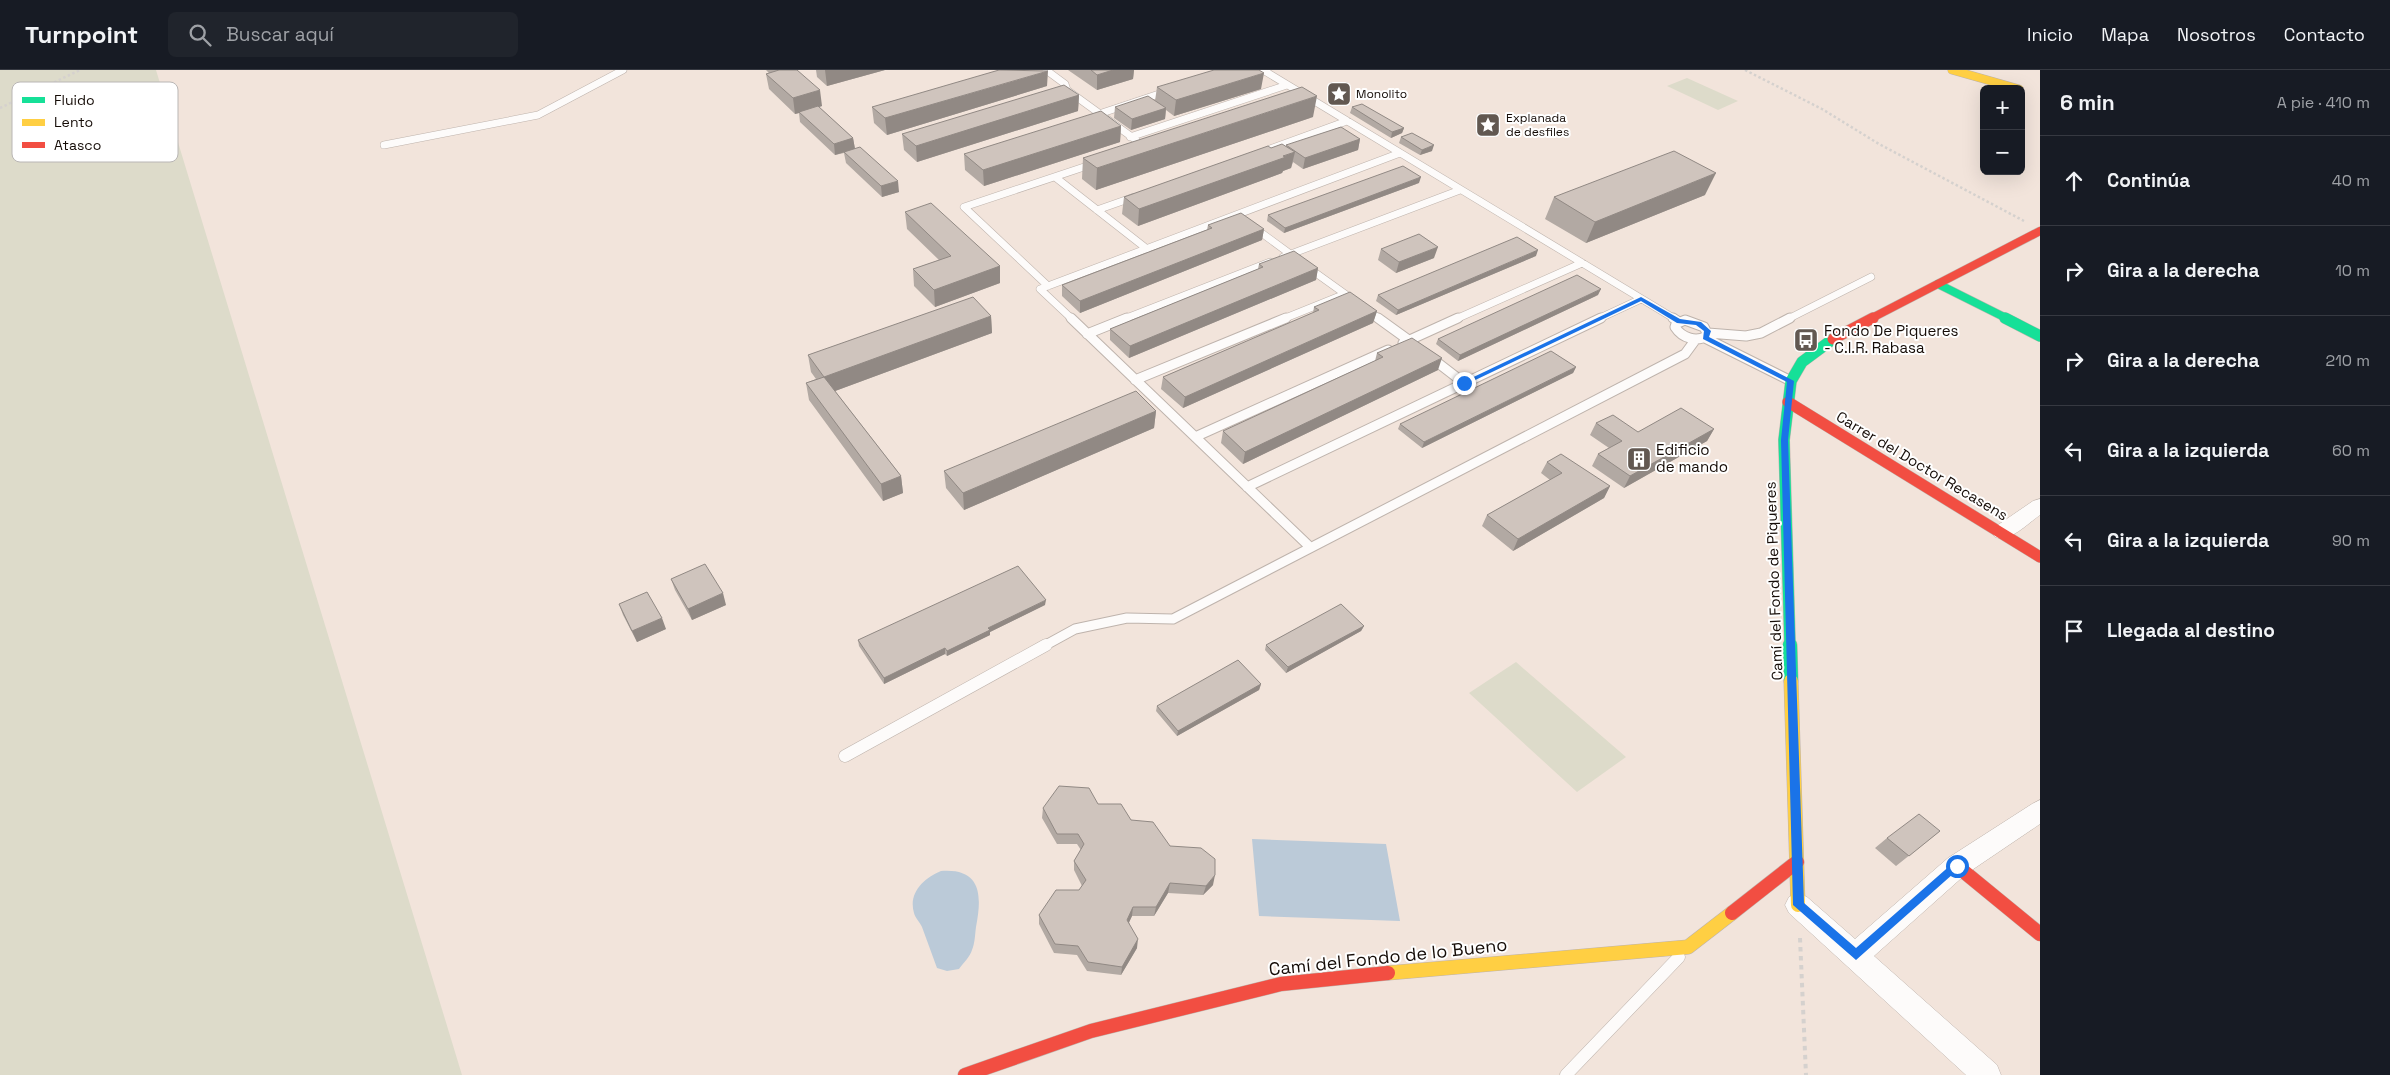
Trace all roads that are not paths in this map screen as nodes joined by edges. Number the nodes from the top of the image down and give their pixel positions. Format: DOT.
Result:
graph roads {
  1 [pos="623,70"];
  2 [pos="1046,70"];
  3 [pos="1263,70"];
  4 [pos="1952,70"];
  5 [pos="1988,70"];
  6 [pos="1287,85"];
  7 [pos="2026,88"];
  8 [pos="1172,90"];
  9 [pos="1303,94"];
  10 [pos="1294,97"];
  11 [pos="1099,114"];
  12 [pos="1347,121"];
  13 [pos="1130,136"];
  14 [pos="384,145"];
  15 [pos="1145,147"];
  16 [pos="1264,151"];
  17 [pos="1400,154"];
  18 [pos="1100,162"];
  19 [pos="1056,177"];
  20 [pos="1460,190"];
  21 [pos="1144,194"];
  22 [pos="1097,210"];
  23 [pos="1237,214"];
  24 [pos="2036,228"];
  25 [pos="1147,249"];
  26 [pos="1290,254"];
  27 [pos="1582,263"];
  28 [pos="1871,277"];
  29 [pos="1938,284"];
  30 [pos="1048,286"];
  31 [pos="1345,294"];
  32 [pos="1641,299"];
  33 [pos="1679,322"];
  34 [pos="1087,334"];
  35 [pos="2040,336"];
  36 [pos="1703,337"];
  37 [pos="1409,341"];
  38 [pos="1135,380"];
  39 [pos="1790,381"];
  40 [pos="1464,383"];
  41 [pos="1788,402"];
  42 [pos="1195,437"];
  43 [pos="1246,487"];
  44 [pos="2040,506"];
  45 [pos="2002,532"];
  46 [pos="1310,548"];
  47 [pos="2040,557"];
  48 [pos="846,756"];
  49 [pos="2040,811"];
  50 [pos="1797,862"];
  51 [pos="1957,866"];
  52 [pos="1798,905"];
  53 [pos="2040,934"];
  54 [pos="1688,947"];
  55 [pos="1856,955"];
  56 [pos="965,1075"];
  57 [pos="1566,1075"];
  58 [pos="1987,1075"];
  1 -- 14 [label="lane"];
  2 -- 11 [label="lane"];
  3 -- 6 [label="lane"];
  4 -- 7 [label="street"];
  5 -- 7 [label="street"];
  6 -- 9 [label="lane"];
  6 -- 13 [label="lane"];
  8 -- 11 [label="lane"];
  9 -- 10 [label="lane"];
  9 -- 12 [label="lane"];
  11 -- 13 [label="lane"];
  12 -- 16 [label="lane"];
  12 -- 17 [label="lane"];
  13 -- 15 [label="lane"];
  17 -- 20 [label="lane"];
  17 -- 23 [label="lane"];
  18 -- 19 [label="lane"];
  19 -- 22 [label="lane"];
  19 -- 30 [label="lane"];
  20 -- 26 [label="lane"];
  20 -- 27 [label="lane"];
  21 -- 22 [label="lane"];
  22 -- 25 [label="lane"];
  23 -- 25 [label="lane"];
  23 -- 26 [label="lane"];
  24 -- 29 [label="street, Camí del Fondo de Piqueres"];
  25 -- 30 [label="lane"];
  26 -- 31 [label="lane"];
  26 -- 34 [label="lane"];
  27 -- 32 [label="lane"];
  27 -- 37 [label="lane"];
  28 -- 36 [label="lane"];
  29 -- 35 [label="street"];
  29 -- 39 [label="street, Camí del Fondo de Piqueres"];
  30 -- 34 [label="lane"];
  31 -- 37 [label="lane"];
  31 -- 38 [label="lane"];
  32 -- 33 [label="lane"];
  32 -- 40 [label="lane"];
  33 -- 36 [label="lane"];
  33 -- 36 [label="lane"];
  34 -- 38 [label="lane"];
  36 -- 39 [label="lane"];
  36 -- 46 [label="lane"];
  37 -- 40 [label="lane"];
  37 -- 42 [label="lane"];
  38 -- 42 [label="lane"];
  39 -- 41 [label="street, Camí del Fondo de Piqueres"];
  40 -- 43 [label="lane"];
  41 -- 45 [label="street, Carrer del Doctor Recasens"];
  41 -- 50 [label="street, Camí del Fondo de Piqueres"];
  42 -- 43 [label="lane"];
  43 -- 46 [label="lane"];
  44 -- 45 [label="street"];
  45 -- 47 [label="street, Carrer del Doctor Recasens"];
  46 -- 48 [label="lane"];
  49 -- 51 [label="street"];
  50 -- 52 [label="street, Camí del Fondo de Piqueres"];
  50 -- 54 [label="street"];
  51 -- 53 [label="street"];
  51 -- 55 [label="street"];
  52 -- 55 [label="street"];
  54 -- 56 [label="street, Camí del Fondo de lo Bueno"];
  54 -- 57 [label="lane"];
  55 -- 58 [label="street"];
}
